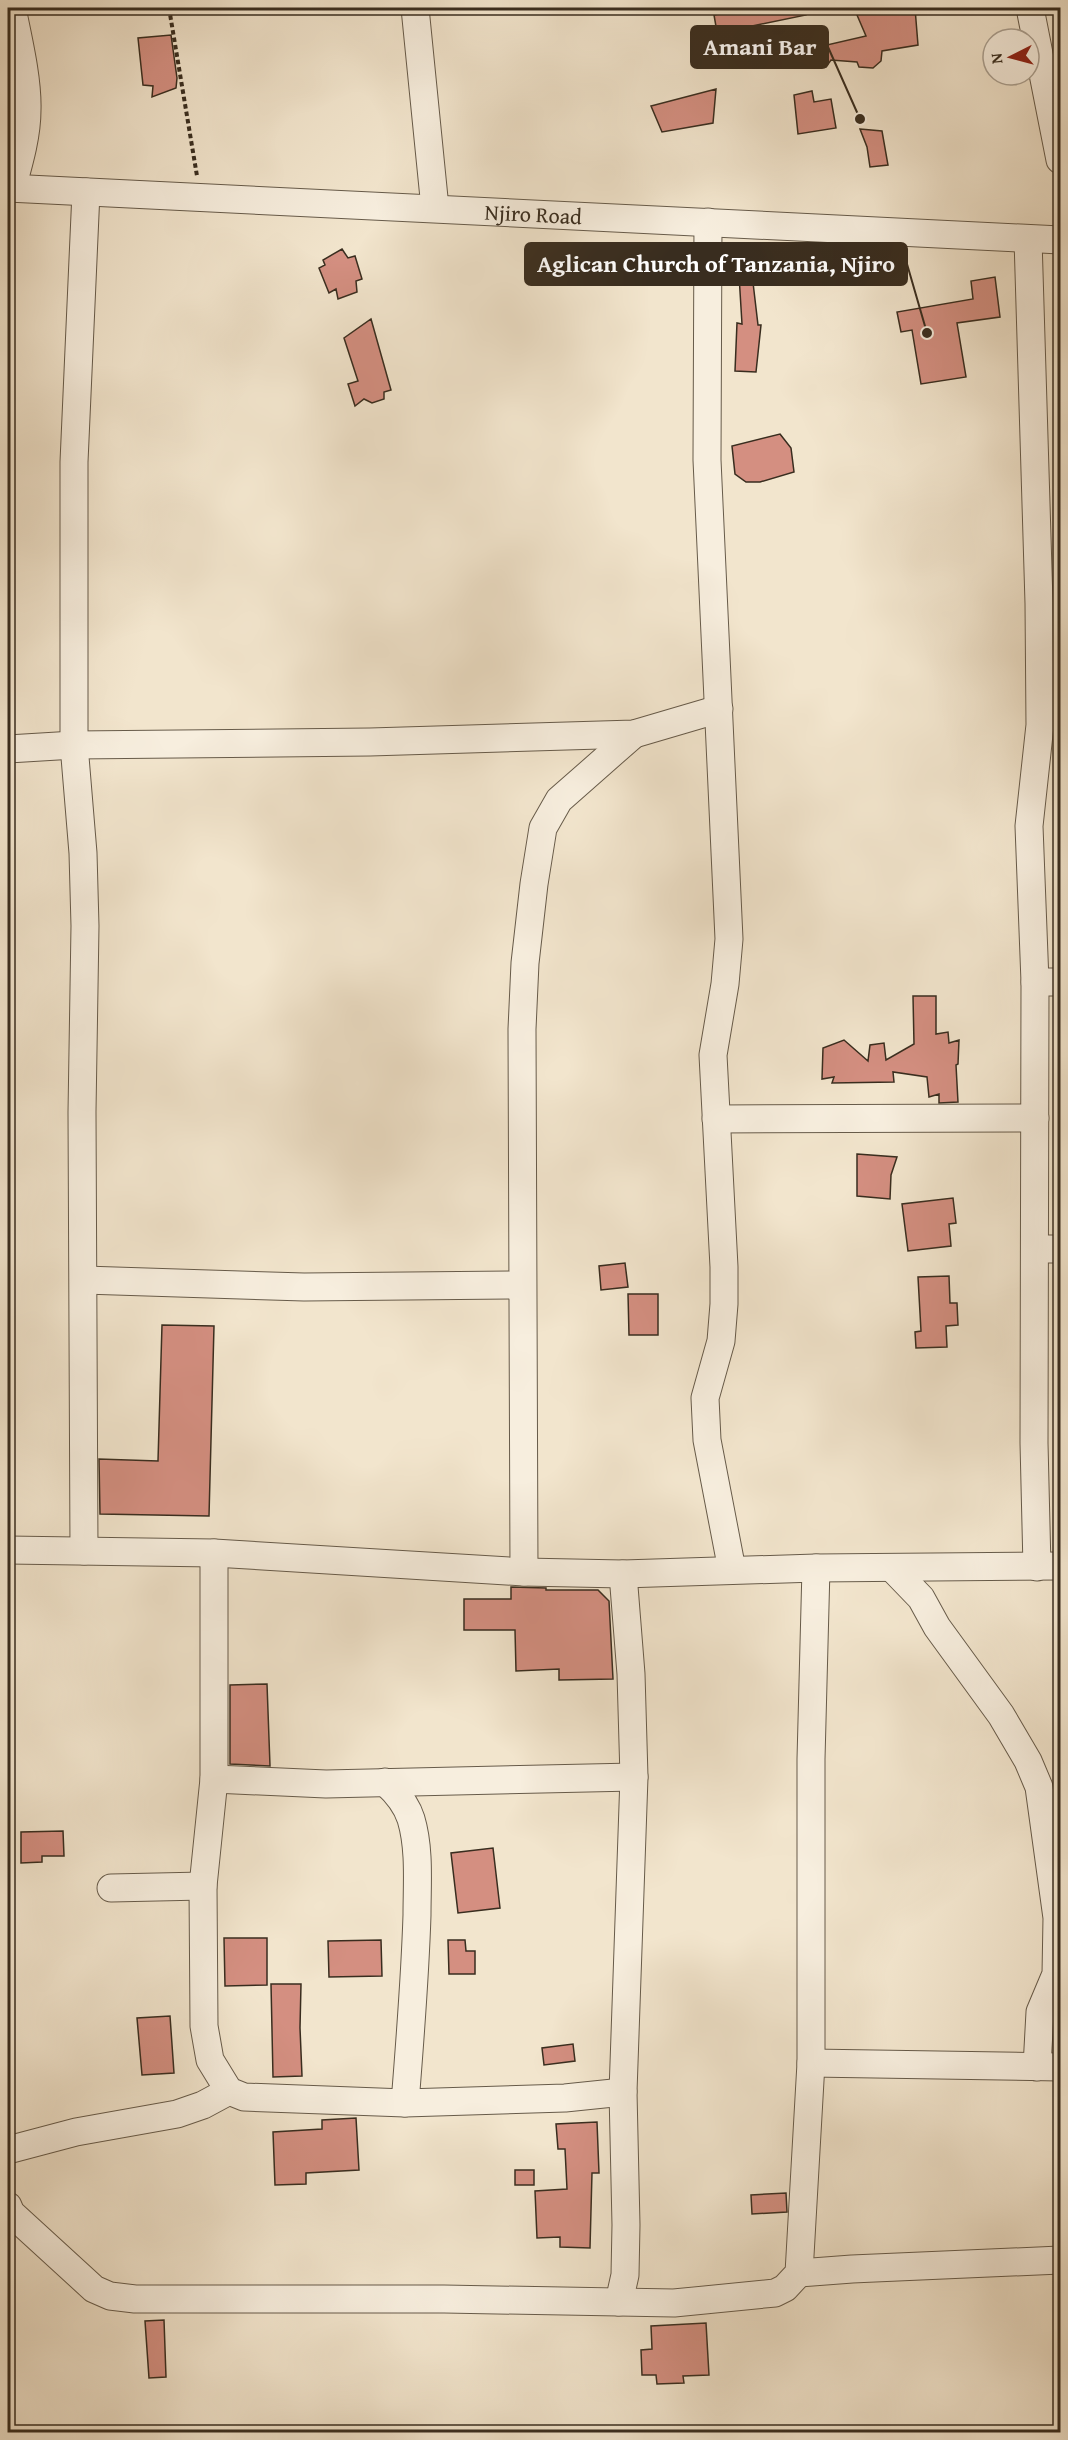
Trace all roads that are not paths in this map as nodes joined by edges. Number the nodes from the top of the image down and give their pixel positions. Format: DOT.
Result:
graph roads {
  1 [pos="12,8"];
  2 [pos="416,8"];
  3 [pos="1030,8"];
  4 [pos="1060,160"];
  5 [pos="10,188"];
  6 [pos="86,192"];
  7 [pos="435,208"];
  8 [pos="708,222"];
  9 [pos="1028,239"];
  10 [pos="1060,240"];
  11 [pos="718,709"];
  12 [pos="634,734"];
  13 [pos="74,745"];
  14 [pos="8,749"];
  15 [pos="1048,982"];
  16 [pos="1035,1118"];
  17 [pos="716,1119"];
  18 [pos="1048,1249"];
  19 [pos="84,1280"];
  20 [pos="522,1285"];
  21 [pos="8,1550"];
  22 [pos="84,1551"];
  23 [pos="214,1553"];
  24 [pos="1049,1566"];
  25 [pos="816,1568"];
  26 [pos="892,1569"];
  27 [pos="732,1570"];
  28 [pos="524,1572"];
  29 [pos="623,1574"];
  30 [pos="634,1777"];
  31 [pos="214,1779"];
  32 [pos="385,1782"];
  33 [pos="203,1886"];
  34 [pos="111,1888"];
  35 [pos="811,2063"];
  36 [pos="1049,2067"];
  37 [pos="230,2091"];
  38 [pos="623,2091"];
  39 [pos="405,2103"];
  40 [pos="8,2150"];
  41 [pos="8,2206"];
  42 [pos="1060,2260"];
  43 [pos="799,2273"];
  44 [pos="619,2302"];
  1 -- 5 [label="street"];
  2 -- 7 [label="street"];
  3 -- 4 [label="street"];
  5 -- 6 [label="street, Njiro Road"];
  6 -- 7 [label="street, Njiro Road"];
  6 -- 13 [label="street"];
  7 -- 8 [label="street, Njiro Road"];
  8 -- 9 [label="street, Njiro Road"];
  8 -- 11 [label="street"];
  9 -- 10 [label="street, Njiro Road"];
  9 -- 15 [label="street"];
  11 -- 12 [label="street"];
  11 -- 17 [label="street"];
  12 -- 13 [label="street"];
  12 -- 20 [label="street"];
  13 -- 14 [label="street"];
  13 -- 19 [label="street"];
  15 -- 16 [label="street"];
  16 -- 17 [label="street"];
  16 -- 18 [label="street"];
  17 -- 27 [label="street"];
  18 -- 24 [label="street"];
  19 -- 20 [label="street"];
  19 -- 22 [label="street"];
  20 -- 28 [label="street"];
  21 -- 22 [label="street"];
  22 -- 23 [label="street"];
  23 -- 28 [label="street"];
  23 -- 31 [label="street"];
  24 -- 26 [label="street"];
  25 -- 26 [label="street"];
  25 -- 27 [label="street"];
  25 -- 35 [label="street"];
  26 -- 36 [label="street"];
  27 -- 29 [label="street"];
  28 -- 29 [label="street"];
  29 -- 30 [label="street"];
  30 -- 32 [label="street"];
  30 -- 38 [label="street"];
  31 -- 32 [label="street"];
  31 -- 33 [label="street"];
  32 -- 39 [label="street"];
  33 -- 34 [label="street"];
  33 -- 37 [label="street"];
  35 -- 36 [label="street"];
  35 -- 43 [label="street"];
  37 -- 39 [label="street"];
  37 -- 40 [label="street"];
  38 -- 39 [label="street"];
  38 -- 44 [label="street"];
  41 -- 44 [label="street"];
  42 -- 43 [label="street"];
  43 -- 44 [label="street"];
}
